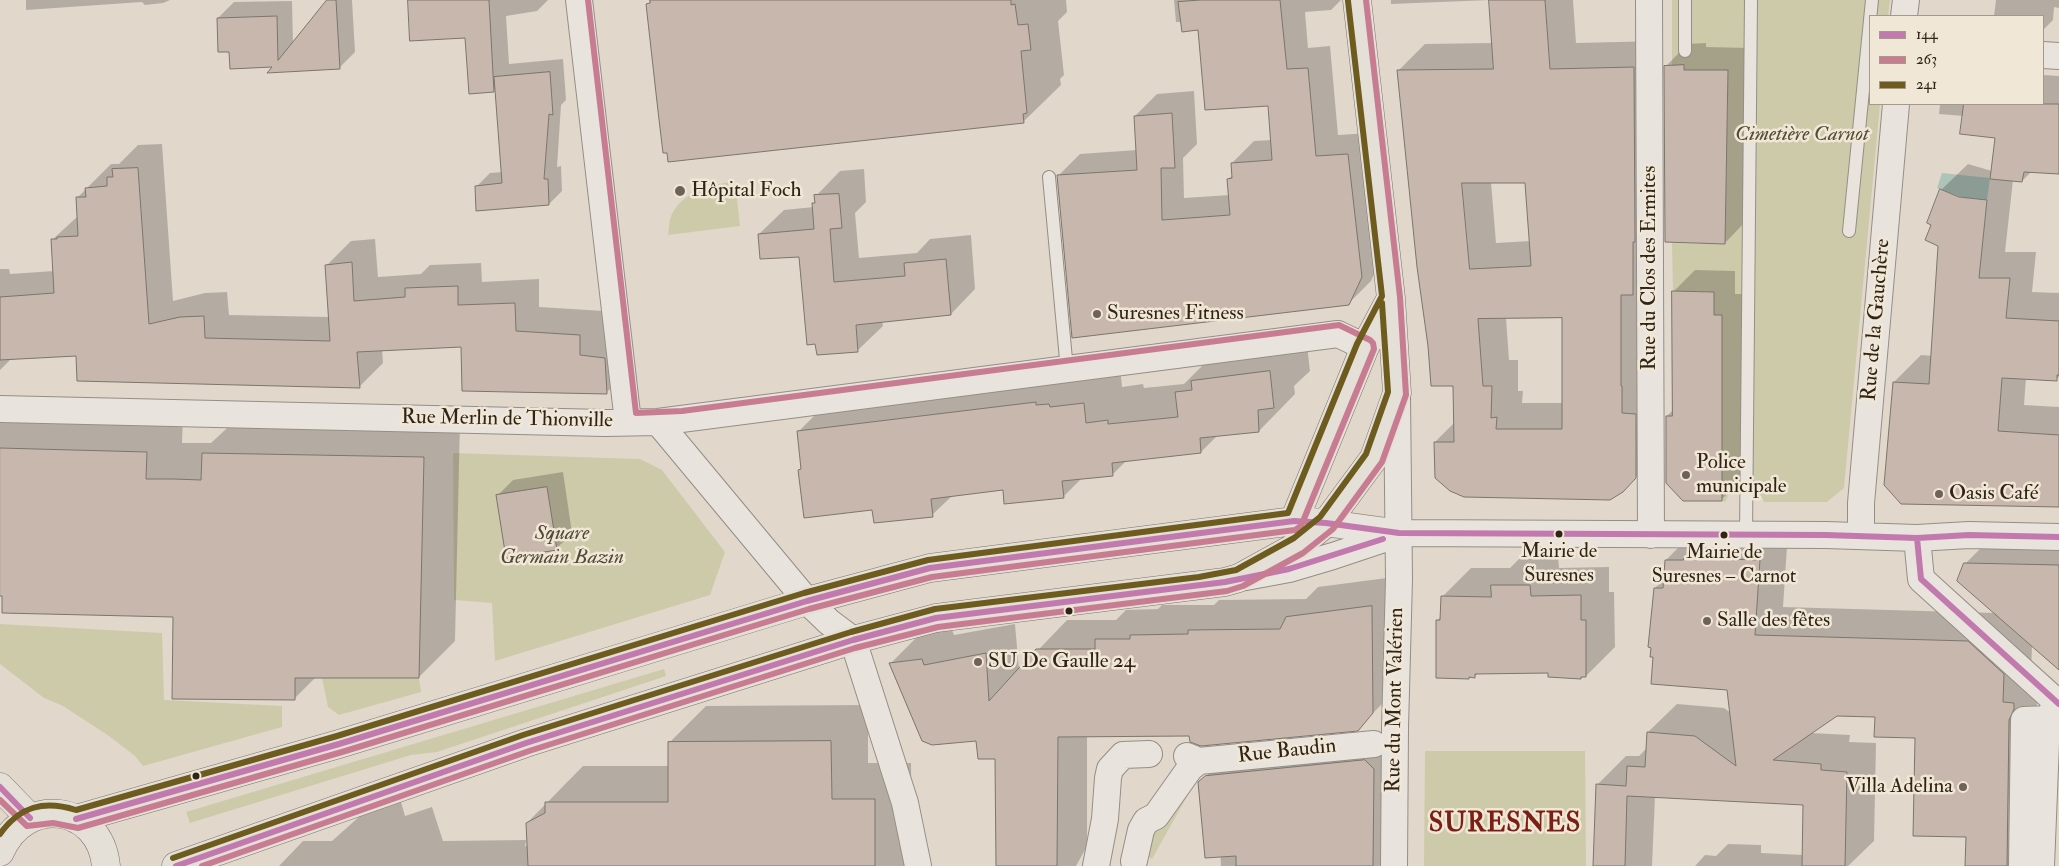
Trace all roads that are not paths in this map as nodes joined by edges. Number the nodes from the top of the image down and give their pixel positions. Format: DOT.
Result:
graph roads {
  1 [pos="579,0"];
  2 [pos="1357,0"];
  3 [pos="1649,0"];
  4 [pos="1685,0"];
  5 [pos="1750,0"];
  6 [pos="1872,0"];
  7 [pos="1906,0"];
  8 [pos="1871,15"];
  9 [pos="1904,15"];
  10 [pos="1869,30"];
  11 [pos="1685,51"];
  12 [pos="2044,55"];
  13 [pos="2059,56"];
  14 [pos="1896,105"];
  15 [pos="1049,176"];
  16 [pos="1849,231"];
  17 [pos="1391,298"];
  18 [pos="1366,348"];
  19 [pos="1067,370"];
  20 [pos="1397,393"];
  21 [pos="0,409"];
  22 [pos="628,422"];
  23 [pos="658,422"];
  24 [pos="1294,521"];
  25 [pos="1326,522"];
  26 [pos="1399,534"];
  27 [pos="1651,535"];
  28 [pos="1746,535"];
  29 [pos="1861,536"];
  30 [pos="2059,537"];
  31 [pos="1917,538"];
  32 [pos="1239,578"];
  33 [pos="807,601"];
  34 [pos="853,640"];
  35 [pos="2055,708"];
  36 [pos="1374,744"];
  37 [pos="1149,754"];
  38 [pos="0,787"];
  39 [pos="30,818"];
  40 [pos="76,819"];
  41 [pos="0,852"];
  42 [pos="1133,864"];
  43 [pos="106,866"];
  44 [pos="176,866"];
  45 [pos="918,866"];
  46 [pos="1096,866"];
  47 [pos="1394,866"];
  48 [pos="2022,866"];
  49 [pos="2041,866"];
  1 -- 22 [label="street"];
  2 -- 17 [label="main road"];
  3 -- 27 [label="street, Rue du Clos des Ermites"];
  4 -- 11 [label="lane"];
  5 -- 28 [label="lane"];
  6 -- 8 [label="lane"];
  7 -- 9 [label="street"];
  10 -- 16 [label="lane"];
  12 -- 13 [label="street"];
  14 -- 29 [label="street, Rue de la Gauchère"];
  15 -- 19 [label="lane"];
  17 -- 18 [label="main road"];
  17 -- 20 [label="main road"];
  18 -- 19 [label="street, Rue Merlin de Thionville"];
  18 -- 24 [label="main road"];
  19 -- 23 [label="street, Rue Merlin de Thionville"];
  20 -- 25 [label="main road"];
  20 -- 26 [label="street, Rue du Mont Valérien"];
  21 -- 22 [label="street, Rue Merlin de Thionville"];
  22 -- 23 [label="street, Rue Merlin de Thionville"];
  23 -- 33 [label="street"];
  24 -- 25 [label="main road"];
  24 -- 33 [label="main road"];
  25 -- 26 [label="street"];
  25 -- 32 [label="main road"];
  26 -- 27 [label="street"];
  26 -- 32 [label="street"];
  26 -- 47 [label="street, Rue du Mont Valérien"];
  27 -- 28 [label="street"];
  28 -- 29 [label="street"];
  29 -- 31 [label="street"];
  30 -- 31 [label="street"];
  31 -- 35 [label="street"];
  32 -- 34 [label="main road"];
  33 -- 34 [label="street"];
  33 -- 40 [label="main road"];
  34 -- 44 [label="main road"];
  34 -- 45 [label="street"];
  35 -- 48 [label="street"];
  35 -- 49 [label="street"];
  36 -- 42 [label="street, Rue Baudin"];
  37 -- 46 [label="street"];
  38 -- 39 [label="main road"];
  39 -- 40 [label="main road"];
  39 -- 41 [label="main road"];
  40 -- 43 [label="main road"];
}
